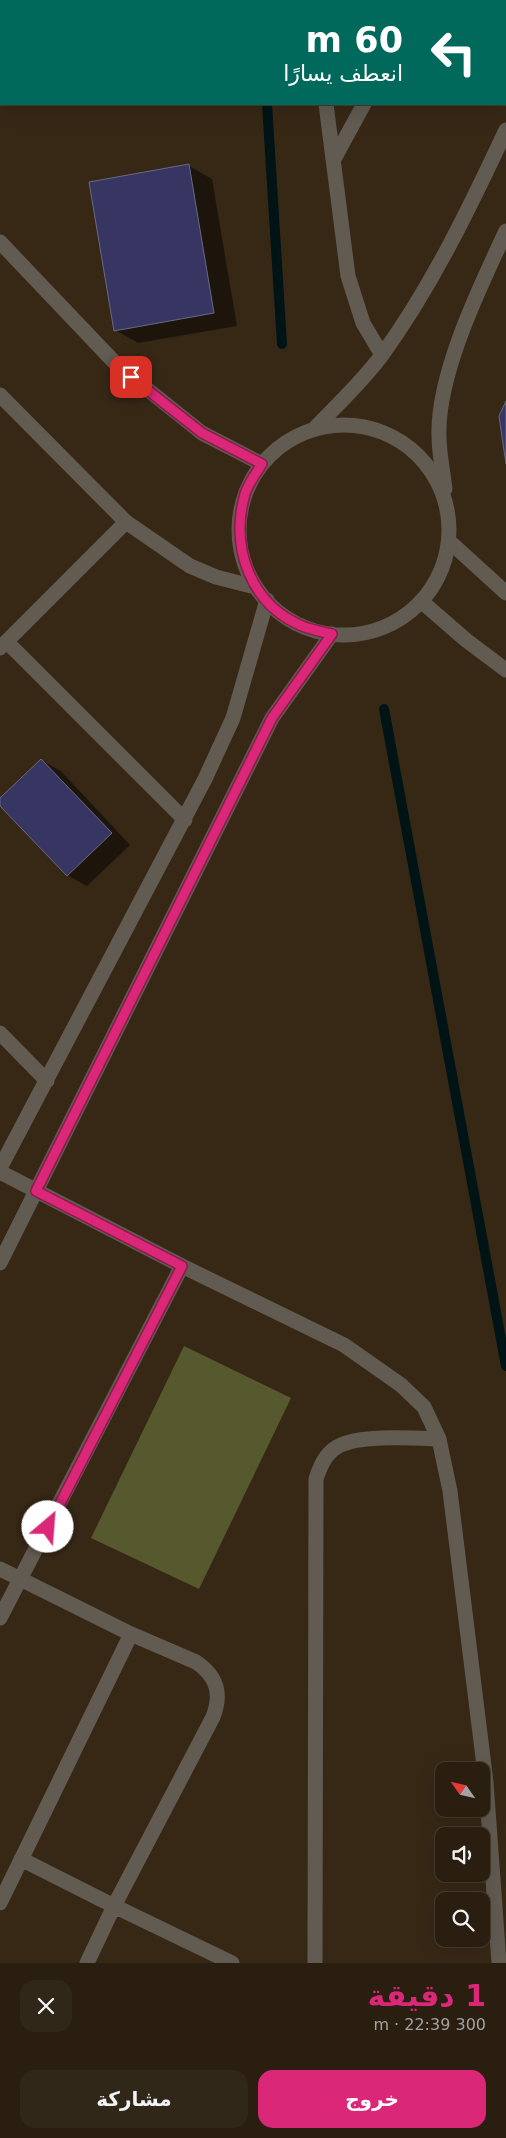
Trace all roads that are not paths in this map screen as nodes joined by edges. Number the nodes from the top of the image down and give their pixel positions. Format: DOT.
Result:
graph roads {
  1 [pos="326,105"];
  2 [pos="363,105"];
  3 [pos="506,130"];
  4 [pos="334,159"];
  5 [pos="506,231"];
  6 [pos="0,242"];
  7 [pos="382,355"];
  8 [pos="0,395"];
  9 [pos="316,428"];
  10 [pos="262,464"];
  11 [pos="447,508"];
  12 [pos="126,522"];
  13 [pos="449,541"];
  14 [pos="255,587"];
  15 [pos="506,593"];
  16 [pos="267,600"];
  17 [pos="421,601"];
  18 [pos="332,634"];
  19 [pos="3,645"];
  20 [pos="506,670"];
  21 [pos="185,820"];
  22 [pos="0,1033"];
  23 [pos="46,1081"];
  24 [pos="0,1168"];
  25 [pos="0,1172"];
  26 [pos="36,1191"];
  27 [pos="0,1262"];
  28 [pos="182,1266"];
  29 [pos="439,1439"];
  30 [pos="0,1569"];
  31 [pos="21,1580"];
  32 [pos="0,1618"];
  33 [pos="132,1634"];
  34 [pos="21,1859"];
  35 [pos="0,1901"];
  36 [pos="114,1906"];
  37 [pos="87,1963"];
  38 [pos="232,1963"];
  39 [pos="315,1963"];
  40 [pos="499,1963"];
  1 -- 4 [label="street"];
  2 -- 4 [label="street"];
  3 -- 7 [label="street"];
  4 -- 7 [label="street"];
  5 -- 11 [label="street"];
  6 -- 10 [label="street"];
  7 -- 9 [label="street"];
  8 -- 12 [label="street"];
  9 -- 10 [label="street"];
  9 -- 11 [label="street"];
  10 -- 14 [label="street"];
  11 -- 13 [label="street"];
  12 -- 14 [label="street"];
  12 -- 19 [label="street"];
  13 -- 15 [label="street"];
  13 -- 17 [label="street"];
  14 -- 16 [label="street"];
  16 -- 18 [label="street"];
  16 -- 21 [label="street"];
  17 -- 18 [label="street"];
  17 -- 20 [label="street"];
  18 -- 26 [label="street"];
  19 -- 21 [label="street"];
  21 -- 23 [label="street"];
  22 -- 23 [label="street"];
  23 -- 24 [label="street"];
  25 -- 26 [label="street"];
  26 -- 27 [label="street"];
  26 -- 28 [label="street"];
  28 -- 29 [label="street"];
  28 -- 31 [label="street"];
  29 -- 39 [label="street"];
  29 -- 40 [label="street"];
  30 -- 31 [label="street"];
  31 -- 32 [label="street"];
  31 -- 33 [label="street"];
  33 -- 34 [label="street"];
  33 -- 36 [label="street"];
  34 -- 35 [label="street"];
  34 -- 36 [label="street"];
  36 -- 37 [label="street"];
  36 -- 38 [label="street"];
}
